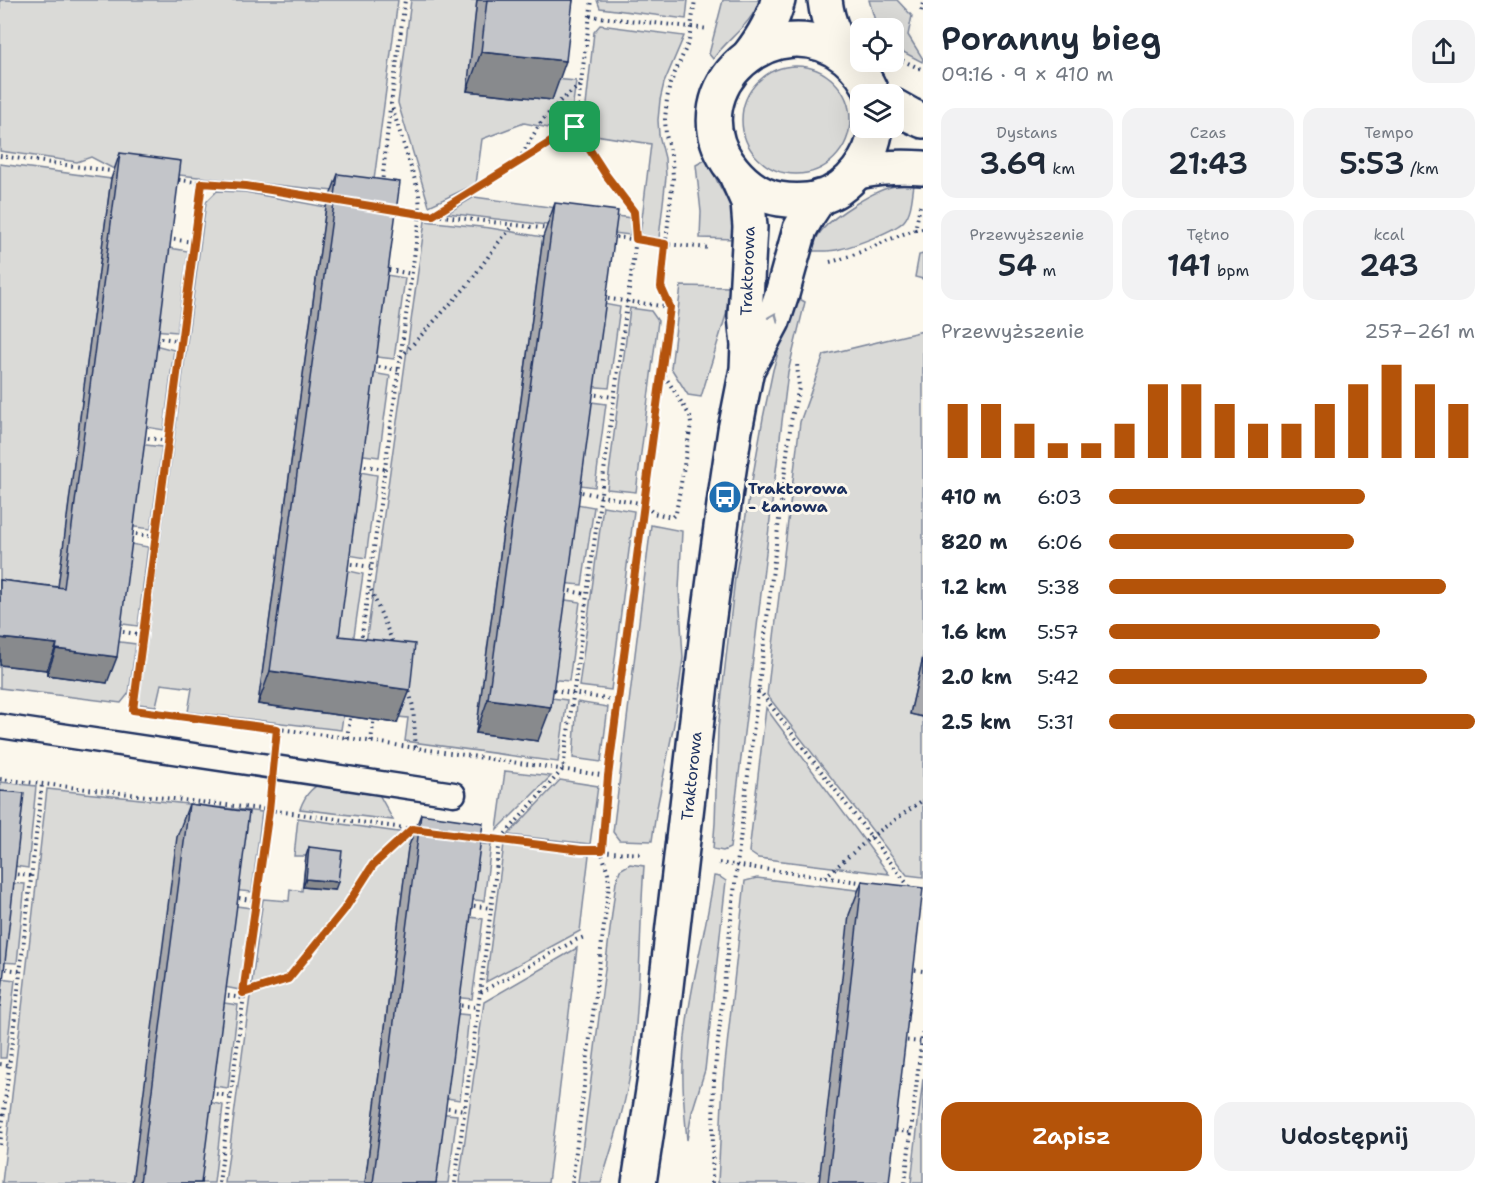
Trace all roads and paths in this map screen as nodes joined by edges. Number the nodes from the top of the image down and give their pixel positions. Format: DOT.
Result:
graph roads {
  1 [pos="405,0"];
  2 [pos="592,0"];
  3 [pos="695,0"];
  4 [pos="778,0"];
  5 [pos="825,0"];
  6 [pos="923,3"];
  7 [pos="921,11"];
  8 [pos="590,16"];
  9 [pos="692,28"];
  10 [pos="709,29"];
  11 [pos="750,54"];
  12 [pos="904,62"];
  13 [pos="923,70"];
  14 [pos="868,84"];
  15 [pos="868,84"];
  16 [pos="580,85"];
  17 [pos="391,104"];
  18 [pos="904,112"];
  19 [pos="923,120"];
  20 [pos="575,127"];
  21 [pos="874,138"];
  22 [pos="0,156"];
  23 [pos="518,162"];
  24 [pos="119,172"];
  25 [pos="858,172"];
  26 [pos="736,175"];
  27 [pos="166,178"];
  28 [pos="202,183"];
  29 [pos="922,184"];
  30 [pos="381,191"];
  31 [pos="820,197"];
  32 [pos="339,201"];
  33 [pos="386,208"];
  34 [pos="420,214"];
  35 [pos="433,215"];
  36 [pos="513,225"];
  37 [pos="923,229"];
  38 [pos="558,230"];
  39 [pos="915,230"];
  40 [pos="602,235"];
  41 [pos="165,238"];
  42 [pos="636,239"];
  43 [pos="194,242"];
  44 [pos="665,244"];
  45 [pos="716,248"];
  46 [pos="823,263"];
  47 [pos="381,269"];
  48 [pos="412,274"];
  49 [pos="598,297"];
  50 [pos="627,301"];
  51 [pos="670,307"];
  52 [pos="152,336"];
  53 [pos="181,341"];
  54 [pos="400,357"];
  55 [pos="368,366"];
  56 [pos="747,369"];
  57 [pos="399,370"];
  58 [pos="662,370"];
  59 [pos="799,388"];
  60 [pos="586,393"];
  61 [pos="614,397"];
  62 [pos="139,437"];
  63 [pos="168,441"];
  64 [pos="354,464"];
  65 [pos="385,469"];
  66 [pos="572,491"];
  67 [pos="600,495"];
  68 [pos="644,504"];
  69 [pos="126,533"];
  70 [pos="156,537"];
  71 [pos="341,562"];
  72 [pos="371,567"];
  73 [pos="559,589"];
  74 [pos="371,590"];
  75 [pos="586,594"];
  76 [pos="114,631"];
  77 [pos="143,635"];
  78 [pos="360,644"];
  79 [pos="396,650"];
  80 [pos="406,679"];
  81 [pos="546,688"];
  82 [pos="759,689"];
  83 [pos="573,693"];
  84 [pos="618,701"];
  85 [pos="351,710"];
  86 [pos="144,711"];
  87 [pos="155,713"];
  88 [pos="374,713"];
  89 [pos="0,726"];
  90 [pos="277,729"];
  91 [pos="347,738"];
  92 [pos="371,742"];
  93 [pos="416,749"];
  94 [pos="273,766"];
  95 [pos="563,769"];
  96 [pos="608,776"];
  97 [pos="0,779"];
  98 [pos="42,784"];
  99 [pos="454,794"];
  100 [pos="923,800"];
  101 [pos="269,810"];
  102 [pos="412,829"];
  103 [pos="423,830"];
  104 [pos="467,836"];
  105 [pos="871,837"];
  106 [pos="500,840"];
  107 [pos="602,850"];
  108 [pos="651,854"];
  109 [pos="712,862"];
  110 [pos="737,866"];
  111 [pos="6,874"];
  112 [pos="31,876"];
  113 [pos="824,877"];
  114 [pos="867,883"];
  115 [pos="900,888"];
  116 [pos="911,889"];
  117 [pos="917,890"];
  118 [pos="231,897"];
  119 [pos="256,901"];
  120 [pos="464,905"];
  121 [pos="491,908"];
  122 [pos="587,936"];
  123 [pos="0,968"];
  124 [pos="905,969"];
  125 [pos="20,970"];
  126 [pos="923,971"];
  127 [pos="480,992"];
  128 [pos="218,995"];
  129 [pos="243,996"];
  130 [pos="451,1004"];
  131 [pos="478,1007"];
  132 [pos="923,1028"];
  133 [pos="897,1040"];
  134 [pos="921,1042"];
  135 [pos="0,1064"];
  136 [pos="9,1065"];
  137 [pos="205,1092"];
  138 [pos="230,1096"];
  139 [pos="438,1106"];
  140 [pos="465,1110"];
  141 [pos="887,1130"];
  142 [pos="911,1132"];
  143 [pos="0,1145"];
  144 [pos="219,1183"];
  145 [pos="455,1183"];
  146 [pos="572,1183"];
  147 [pos="639,1183"];
  148 [pos="712,1183"];
  149 [pos="905,1183"];
  1 -- 17 [label="path"];
  2 -- 8 [label="path"];
  3 -- 9 [label="path"];
  4 -- 11 [label="main road"];
  5 -- 15 [label="main road"];
  6 -- 7 [label="path"];
  8 -- 9 [label="path"];
  8 -- 16 [label="path"];
  9 -- 10 [label="path"];
  9 -- 44 [label="path"];
  11 -- 14 [label="main road"];
  11 -- 26 [label="main road, Traktorowa"];
  12 -- 13 [label="path"];
  16 -- 20 [label="path"];
  16 -- 23 [label="path"];
  17 -- 30 [label="path"];
  17 -- 34 [label="path"];
  18 -- 19 [label="main road"];
  20 -- 23 [label="path"];
  20 -- 42 [label="path"];
  21 -- 25 [label="main road"];
  22 -- 24 [label="path"];
  23 -- 35 [label="path"];
  25 -- 29 [label="main road"];
  25 -- 31 [label="main road"];
  26 -- 31 [label="main road"];
  26 -- 56 [label="main road, Traktorowa"];
  27 -- 28 [label="path"];
  28 -- 32 [label="path"];
  28 -- 43 [label="path"];
  29 -- 39 [label="path"];
  56 -- 31 [label="main road, Traktorowa, one-way"];
  33 -- 34 [label="path"];
  34 -- 35 [label="path"];
  34 -- 48 [label="path"];
  35 -- 36 [label="path"];
  36 -- 38 [label="path"];
  36 -- 54 [label="path"];
  37 -- 39 [label="path"];
  39 -- 46 [label="path"];
  40 -- 42 [label="path"];
  41 -- 43 [label="path"];
  42 -- 44 [label="path"];
  42 -- 50 [label="path"];
  43 -- 53 [label="path"];
  44 -- 45 [label="path"];
  44 -- 51 [label="path"];
  47 -- 48 [label="path"];
  48 -- 54 [label="path"];
  49 -- 50 [label="path"];
  50 -- 51 [label="path"];
  50 -- 61 [label="path"];
  51 -- 58 [label="path"];
  52 -- 53 [label="path"];
  53 -- 63 [label="path"];
  54 -- 57 [label="path"];
  55 -- 57 [label="path"];
  56 -- 147 [label="main road, Traktorowa"];
  57 -- 65 [label="path"];
  58 -- 68 [label="path"];
  58 -- 68 [label="path"];
  59 -- 82 [label="path"];
  60 -- 61 [label="path"];
  61 -- 67 [label="path"];
  62 -- 63 [label="path"];
  63 -- 70 [label="path"];
  64 -- 65 [label="path"];
  65 -- 72 [label="path"];
  66 -- 67 [label="path"];
  67 -- 68 [label="path"];
  67 -- 75 [label="path"];
  68 -- 84 [label="path"];
  69 -- 70 [label="path"];
  70 -- 77 [label="path"];
  71 -- 72 [label="path"];
  72 -- 78 [label="path"];
  73 -- 75 [label="path"];
  74 -- 79 [label="path"];
  75 -- 83 [label="path"];
  76 -- 77 [label="path"];
  77 -- 86 [label="path"];
  80 -- 93 [label="path"];
  81 -- 83 [label="path"];
  82 -- 105 [label="path"];
  82 -- 110 [label="path"];
  83 -- 84 [label="path"];
  83 -- 95 [label="path"];
  84 -- 96 [label="path"];
  85 -- 91 [label="path"];
  87 -- 90 [label="path"];
  88 -- 92 [label="path"];
  89 -- 94 [label="lane"];
  90 -- 91 [label="path"];
  90 -- 94 [label="path"];
  91 -- 92 [label="path"];
  92 -- 93 [label="path"];
  93 -- 95 [label="path"];
  94 -- 99 [label="lane"];
  94 -- 101 [label="path"];
  95 -- 96 [label="path"];
  95 -- 106 [label="path"];
  96 -- 107 [label="path"];
  97 -- 98 [label="path"];
  98 -- 101 [label="path"];
  98 -- 112 [label="path"];
  100 -- 105 [label="path"];
  101 -- 102 [label="path"];
  101 -- 119 [label="path"];
  102 -- 103 [label="path"];
  102 -- 129 [label="path"];
  104 -- 106 [label="path"];
  105 -- 113 [label="path"];
  105 -- 116 [label="path"];
  106 -- 107 [label="path"];
  106 -- 121 [label="path"];
  107 -- 108 [label="path"];
  107 -- 146 [label="path"];
  109 -- 110 [label="path"];
  110 -- 113 [label="path"];
  110 -- 148 [label="path"];
  111 -- 112 [label="path"];
  112 -- 125 [label="path"];
  113 -- 114 [label="path"];
  115 -- 116 [label="path"];
  116 -- 117 [label="path"];
  118 -- 119 [label="path"];
  119 -- 129 [label="path"];
  120 -- 121 [label="path"];
  121 -- 127 [label="path"];
  122 -- 127 [label="path"];
  123 -- 125 [label="path"];
  124 -- 126 [label="path"];
  125 -- 136 [label="path"];
  127 -- 131 [label="path"];
  128 -- 129 [label="path"];
  129 -- 138 [label="path"];
  130 -- 131 [label="path"];
  131 -- 140 [label="path"];
  132 -- 134 [label="path"];
  133 -- 134 [label="path"];
  134 -- 142 [label="path"];
  135 -- 136 [label="path"];
  136 -- 143 [label="path"];
  137 -- 138 [label="path"];
  138 -- 144 [label="path"];
  139 -- 140 [label="path"];
  140 -- 145 [label="path"];
  141 -- 142 [label="path"];
  142 -- 149 [label="path"];
}
